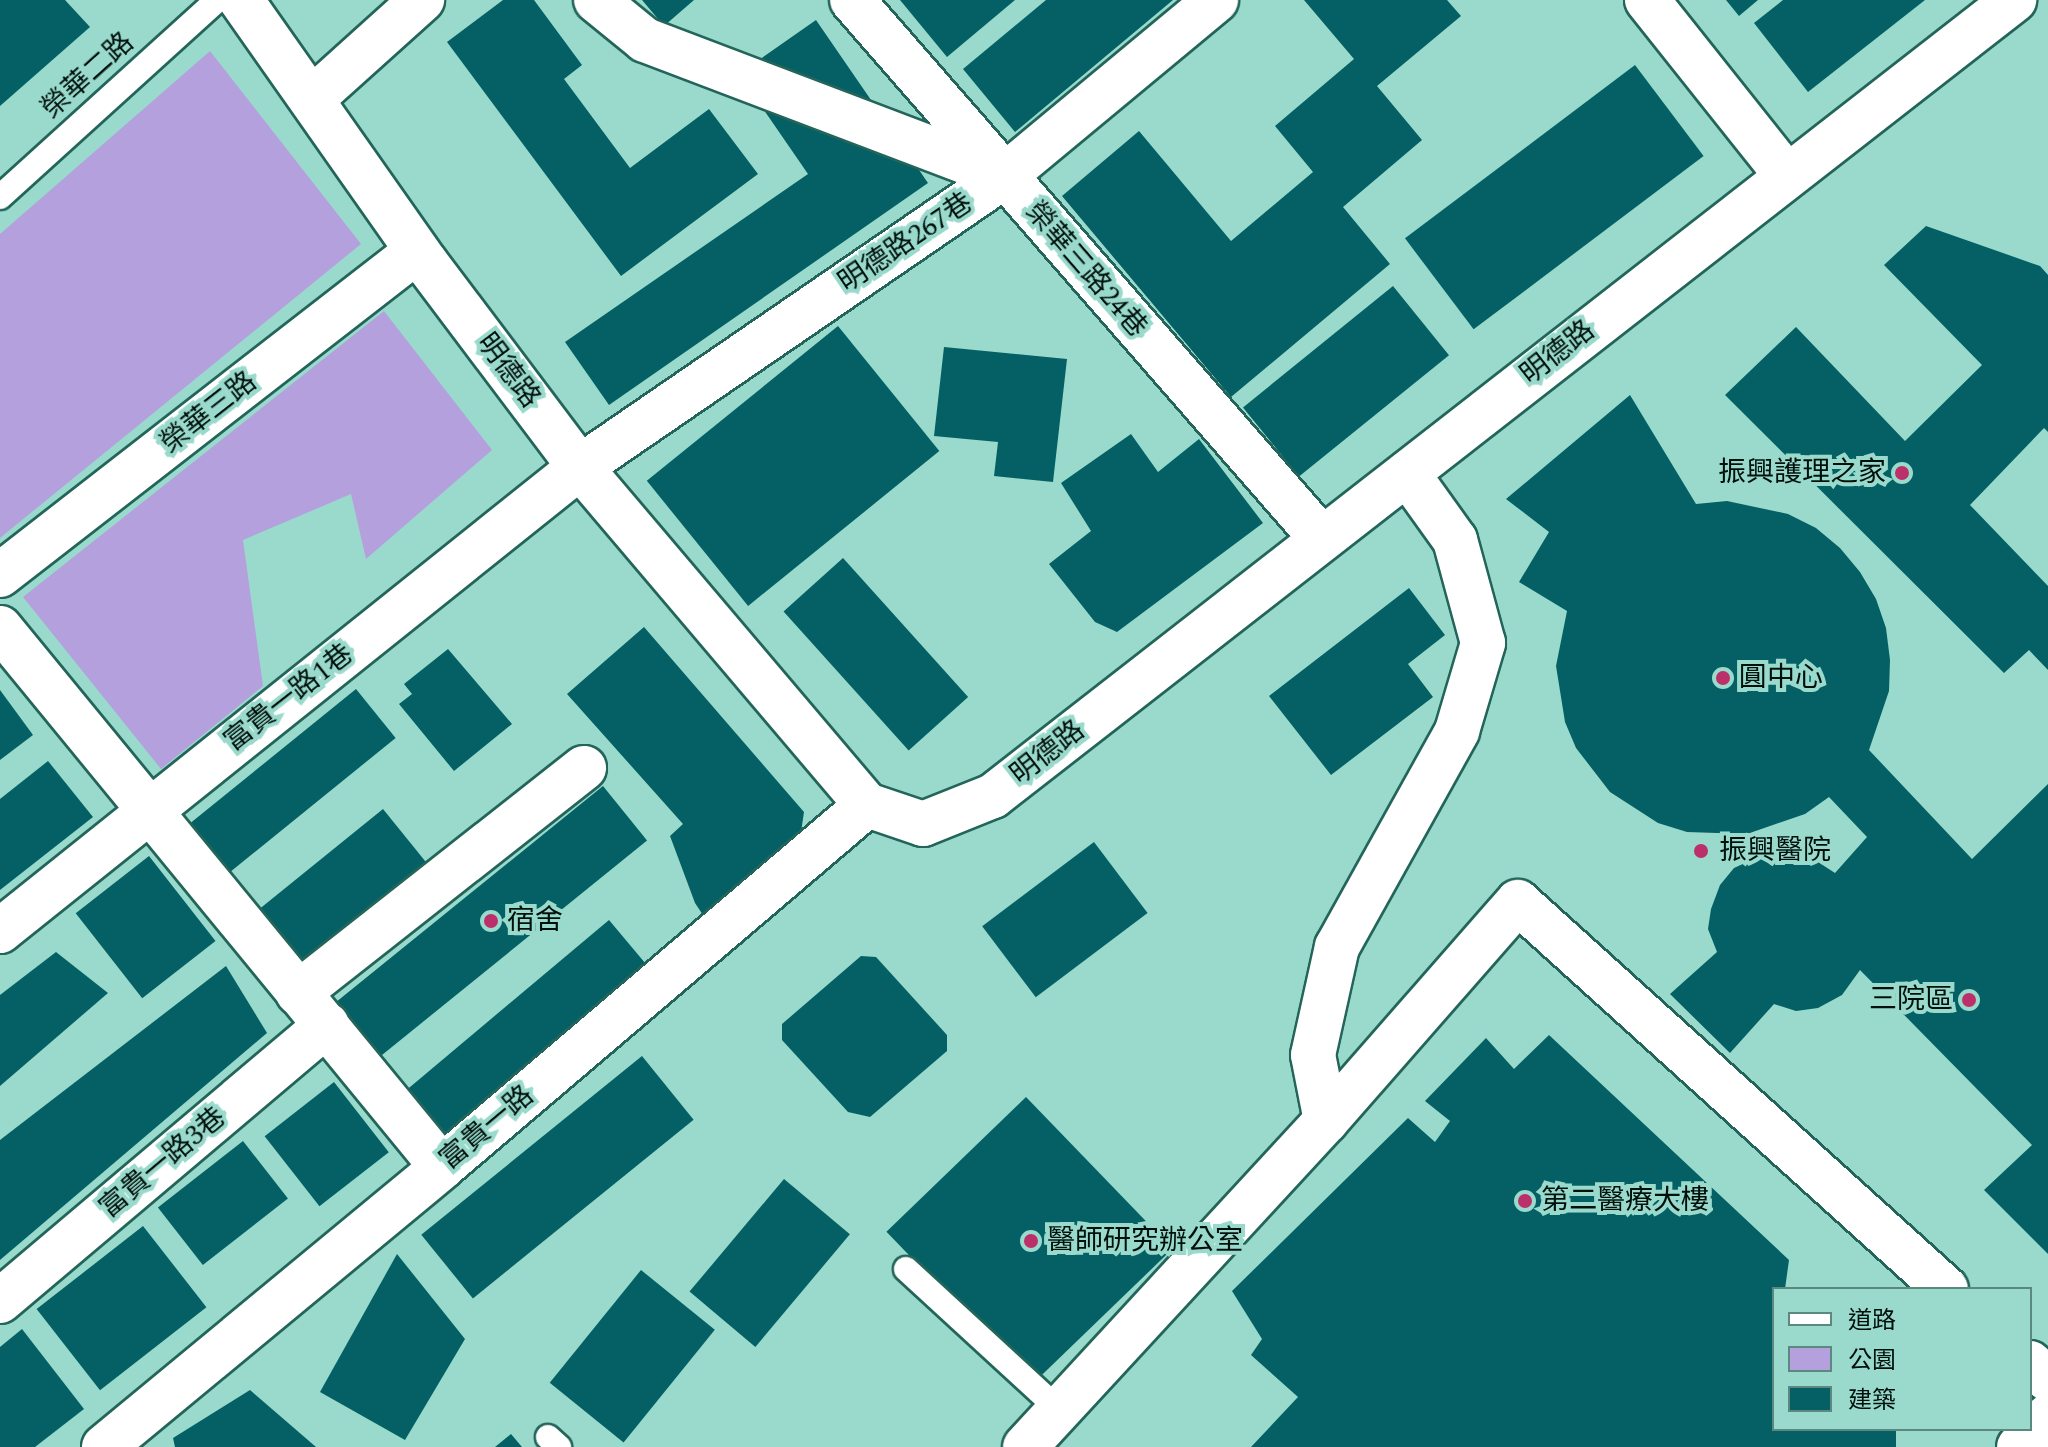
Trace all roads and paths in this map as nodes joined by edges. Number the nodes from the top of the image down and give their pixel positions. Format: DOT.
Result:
graph roads {
  1 [pos="217,0"];
  2 [pos="241,0"];
  3 [pos="422,0"];
  4 [pos="596,0"];
  5 [pos="852,0"];
  6 [pos="1216,0"];
  7 [pos="1647,0"];
  8 [pos="2014,0"];
  9 [pos="313,98"];
  10 [pos="1787,176"];
  11 [pos="1003,177"];
  12 [pos="0,197"];
  13 [pos="417,251"];
  14 [pos="580,467"];
  15 [pos="1407,473"];
  16 [pos="1322,539"];
  17 [pos="0,575"];
  18 [pos="0,628"];
  19 [pos="584,768"];
  20 [pos="867,805"];
  21 [pos="147,811"];
  22 [pos="0,931"];
  23 [pos="298,993"];
  24 [pos="327,1025"];
  25 [pos="1326,1121"];
  26 [pos="442,1167"];
  27 [pos="906,1269"];
  28 [pos="1944,1287"];
  29 [pos="0,1301"];
  30 [pos="2032,1365"];
  31 [pos="2048,1379"];
  32 [pos="1058,1409"];
  33 [pos="2048,1416"];
  34 [pos="104,1447"];
  35 [pos="1025,1447"];
  36 [pos="2019,1447"];
  1 -- 12 [label="lane, 榮華二路"];
  2 -- 9 [label="street, 明德路"];
  3 -- 9 [label="street"];
  4 -- 11 [label="street"];
  5 -- 11 [label="street, 榮華三路24巷"];
  6 -- 11 [label="street, 明德路267巷"];
  7 -- 10 [label="street"];
  8 -- 10 [label="street, 明德路"];
  9 -- 13 [label="street, 明德路"];
  10 -- 15 [label="street, 明德路"];
  11 -- 14 [label="street, 明德路267巷"];
  11 -- 16 [label="street, 榮華三路24巷"];
  13 -- 14 [label="street, 明德路"];
  13 -- 17 [label="street, 榮華三路"];
  14 -- 20 [label="street, 明德路"];
  14 -- 21 [label="street, 富貴一路1巷"];
  15 -- 16 [label="street, 明德路"];
  15 -- 25 [label="street"];
  16 -- 20 [label="street, 明德路"];
  18 -- 21 [label="street"];
  19 -- 23 [label="street"];
  20 -- 26 [label="street, 富貴一路"];
  21 -- 22 [label="street, 富貴一路1巷"];
  21 -- 23 [label="street"];
  23 -- 24 [label="street"];
  24 -- 26 [label="street"];
  24 -- 29 [label="street, 富貴一路3巷"];
  25 -- 28 [label="street"];
  25 -- 32 [label="street"];
  26 -- 34 [label="street, 富貴一路"];
  27 -- 32 [label="lane"];
  30 -- 31 [label="street"];
  32 -- 35 [label="street"];
  33 -- 36 [label="street"];
}
